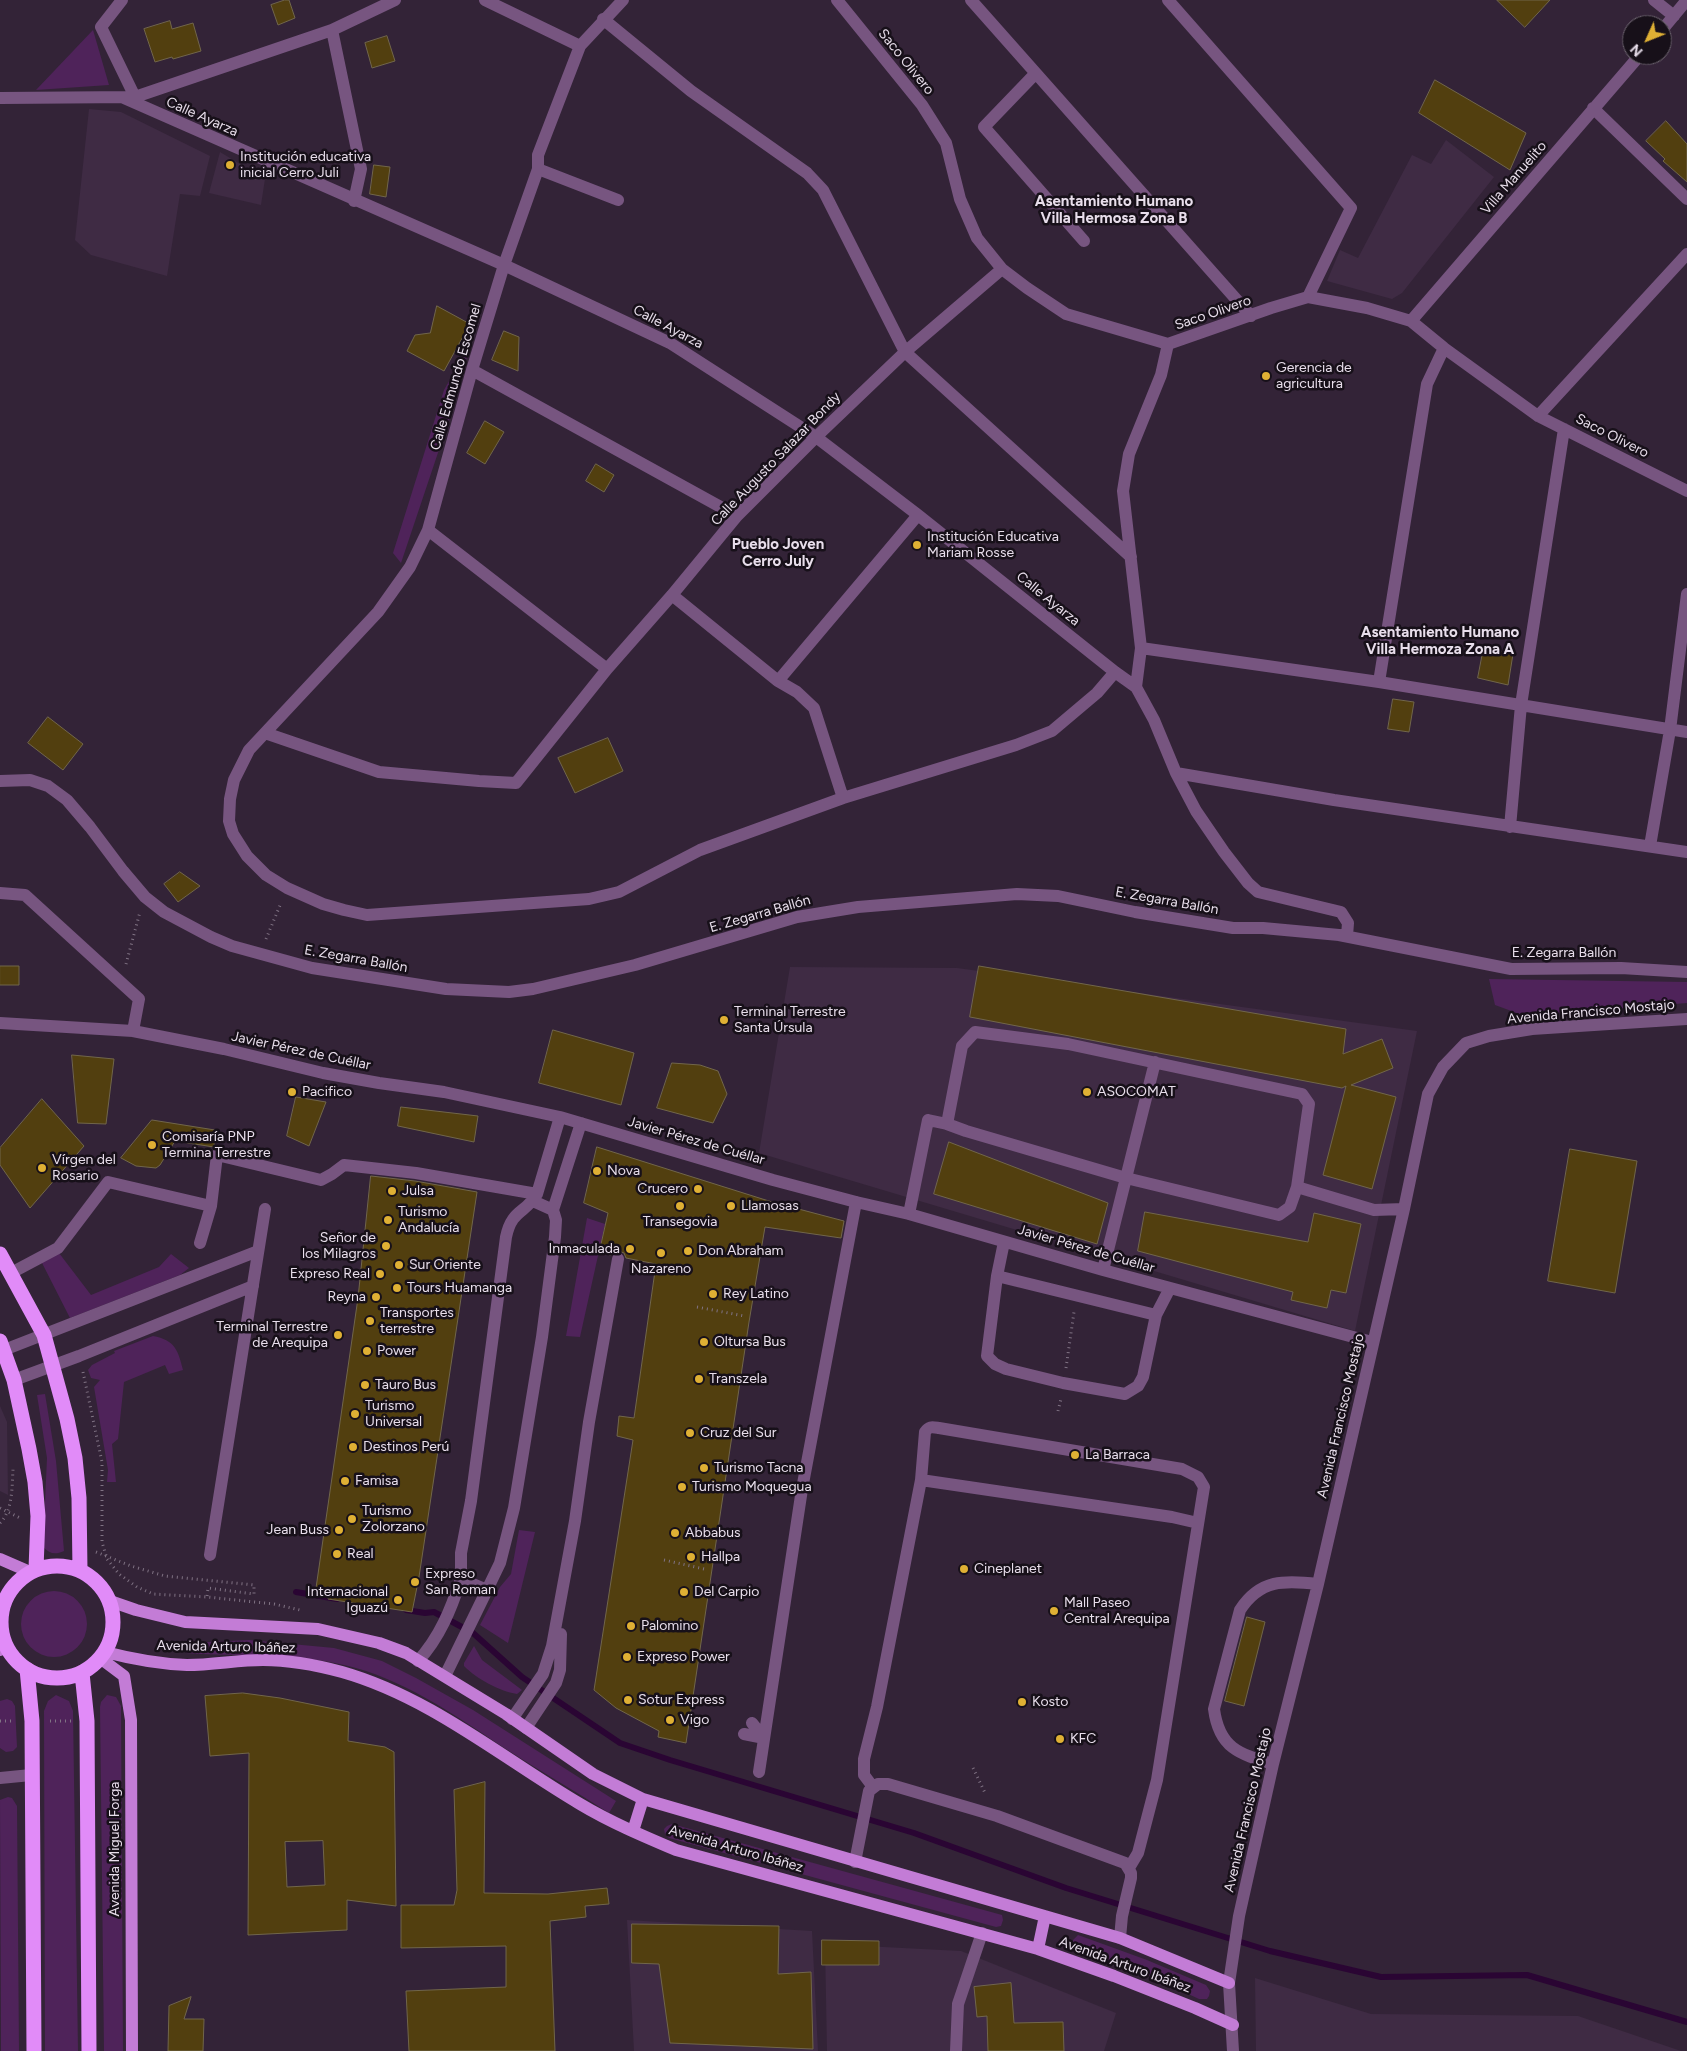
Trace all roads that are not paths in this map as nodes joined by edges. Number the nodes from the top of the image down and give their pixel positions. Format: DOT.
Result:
graph roads {
  1 [pos="122,0"];
  2 [pos="395,0"];
  3 [pos="485,0"];
  4 [pos="623,0"];
  5 [pos="837,0"];
  6 [pos="971,0"];
  7 [pos="1168,0"];
  8 [pos="1654,0"];
  9 [pos="1687,0"];
  10 [pos="1674,16"];
  11 [pos="1672,18"];
  12 [pos="603,19"];
  13 [pos="332,30"];
  14 [pos="580,46"];
  15 [pos="1631,65"];
  16 [pos="1036,74"];
  17 [pos="0,98"];
  18 [pos="129,98"];
  19 [pos="1593,108"];
  20 [pos="538,169"];
  21 [pos="1687,199"];
  22 [pos="618,200"];
  23 [pos="354,201"];
  24 [pos="1084,241"];
  25 [pos="1687,254"];
  26 [pos="504,265"];
  27 [pos="1002,269"];
  28 [pos="1308,297"];
  29 [pos="1251,316"];
  30 [pos="1411,321"];
  31 [pos="1168,344"];
  32 [pos="1444,348"];
  33 [pos="905,352"];
  34 [pos="472,370"];
  35 [pos="1538,416"];
  36 [pos="1564,429"];
  37 [pos="816,437"];
  38 [pos="1687,491"];
  39 [pos="918,515"];
  40 [pos="737,516"];
  41 [pos="428,530"];
  42 [pos="1132,557"];
  43 [pos="1687,594"];
  44 [pos="672,595"];
  45 [pos="1142,648"];
  46 [pos="607,669"];
  47 [pos="1115,672"];
  48 [pos="778,681"];
  49 [pos="1379,682"];
  50 [pos="1136,687"];
  51 [pos="1521,705"];
  52 [pos="1670,730"];
  53 [pos="1687,732"];
  54 [pos="265,733"];
  55 [pos="1176,773"];
  56 [pos="0,781"];
  57 [pos="843,798"];
  58 [pos="1510,827"];
  59 [pos="1650,846"];
  60 [pos="1687,852"];
  61 [pos="0,893"];
  62 [pos="1347,936"];
  63 [pos="1687,972"];
  64 [pos="1687,1019"];
  65 [pos="0,1023"];
  66 [pos="134,1031"];
  67 [pos="1155,1062"];
  68 [pos="560,1117"];
  69 [pos="581,1123"];
  70 [pos="946,1124"];
  71 [pos="1126,1178"];
  72 [pos="1297,1187"];
  73 [pos="535,1197"];
  74 [pos="856,1202"];
  75 [pos="211,1206"];
  76 [pos="265,1209"];
  77 [pos="1404,1209"];
  78 [pos="553,1210"];
  79 [pos="909,1214"];
  80 [pos="200,1242"];
  81 [pos="1004,1242"];
  82 [pos="258,1251"];
  83 [pos="0,1254"];
  84 [pos="618,1259"];
  85 [pos="1103,1270"];
  86 [pos="11,1273"];
  87 [pos="997,1276"];
  88 [pos="253,1286"];
  89 [pos="1170,1288"];
  90 [pos="1156,1315"];
  91 [pos="44,1335"];
  92 [pos="1372,1342"];
  93 [pos="2,1345"];
  94 [pos="53,1365"];
  95 [pos="14,1380"];
  96 [pos="921,1480"];
  97 [pos="1198,1523"];
  98 [pos="210,1556"];
  99 [pos="0,1559"];
  100 [pos="80,1570"];
  101 [pos="33,1571"];
  102 [pos="461,1579"];
  103 [pos="1318,1584"];
  104 [pos="487,1590"];
  105 [pos="110,1601"];
  106 [pos="562,1601"];
  107 [pos="1,1621"];
  108 [pos="2,1645"];
  109 [pos="103,1655"];
  110 [pos="418,1661"];
  111 [pos="27,1669"];
  112 [pos="82,1673"];
  113 [pos="445,1676"];
  114 [pos="512,1719"];
  115 [pos="752,1723"];
  116 [pos="526,1728"];
  117 [pos="744,1734"];
  118 [pos="764,1738"];
  119 [pos="1274,1764"];
  120 [pos="759,1772"];
  121 [pos="31,1775"];
  122 [pos="0,1778"];
  123 [pos="871,1789"];
  124 [pos="644,1799"];
  125 [pos="632,1831"];
  126 [pos="855,1862"];
  127 [pos="1130,1873"];
  128 [pos="1045,1916"];
  129 [pos="982,1933"];
  130 [pos="1120,1938"];
  131 [pos="1038,1949"];
  132 [pos="1229,1982"];
  133 [pos="1232,2025"];
  134 [pos="34,2051"];
  135 [pos="89,2051"];
  136 [pos="132,2051"];
  137 [pos="956,2051"];
  138 [pos="1233,2051"];
  1 -- 18 [label="street"];
  2 -- 13 [label="street"];
  3 -- 14 [label="street"];
  4 -- 12 [label="street, Calle Edmundo Escomel"];
  5 -- 27 [label="street, Saco Olivero"];
  6 -- 16 [label="street"];
  7 -- 28 [label="street"];
  8 -- 10 [label="street"];
  9 -- 10 [label="street"];
  10 -- 11 [label="street"];
  12 -- 14 [label="street, Calle Edmundo Escomel"];
  12 -- 33 [label="street"];
  13 -- 18 [label="street"];
  13 -- 23 [label="street"];
  14 -- 20 [label="street, Calle Edmundo Escomel"];
  15 -- 19 [label="street, Villa Manuelito"];
  16 -- 24 [label="street"];
  16 -- 29 [label="street"];
  17 -- 18 [label="street"];
  18 -- 23 [label="street, Calle Ayarza"];
  19 -- 21 [label="street"];
  19 -- 30 [label="street, Villa Manuelito"];
  20 -- 22 [label="street"];
  20 -- 26 [label="street, Calle Edmundo Escomel"];
  23 -- 26 [label="street, Calle Ayarza"];
  25 -- 35 [label="street"];
  26 -- 34 [label="street, Calle Edmundo Escomel"];
  26 -- 37 [label="street, Calle Ayarza"];
  27 -- 31 [label="street, Saco Olivero"];
  27 -- 33 [label="street, Calle Augusto Salazar Bondy"];
  28 -- 29 [label="street, Saco Olivero"];
  28 -- 30 [label="street, Saco Olivero"];
  29 -- 31 [label="street, Saco Olivero"];
  30 -- 32 [label="street, Saco Olivero"];
  31 -- 42 [label="street"];
  32 -- 35 [label="street, Saco Olivero"];
  32 -- 49 [label="street"];
  33 -- 37 [label="street, Calle Augusto Salazar Bondy"];
  33 -- 42 [label="street"];
  34 -- 40 [label="street"];
  34 -- 41 [label="street, Calle Edmundo Escomel"];
  35 -- 36 [label="street, Saco Olivero"];
  36 -- 38 [label="street, Saco Olivero"];
  36 -- 51 [label="street"];
  37 -- 39 [label="street, Calle Ayarza"];
  37 -- 40 [label="street, Calle Augusto Salazar Bondy"];
  39 -- 47 [label="street, Calle Ayarza"];
  39 -- 48 [label="street"];
  40 -- 44 [label="street, Calle Augusto Salazar Bondy"];
  41 -- 46 [label="street"];
  41 -- 54 [label="street, Calle Edmundo Escomel"];
  42 -- 45 [label="street"];
  43 -- 52 [label="street"];
  44 -- 46 [label="street, Calle Augusto Salazar Bondy"];
  44 -- 48 [label="street"];
  45 -- 49 [label="street"];
  45 -- 50 [label="street"];
  46 -- 54 [label="street, Calle Augusto Salazar Bondy"];
  47 -- 50 [label="street, Calle Ayarza"];
  47 -- 57 [label="street, Calle Edmundo Escomel"];
  48 -- 57 [label="street"];
  49 -- 51 [label="street"];
  50 -- 55 [label="street"];
  51 -- 52 [label="street"];
  51 -- 58 [label="street"];
  52 -- 53 [label="street"];
  52 -- 59 [label="street"];
  54 -- 57 [label="street, Calle Edmundo Escomel"];
  55 -- 58 [label="street"];
  55 -- 62 [label="street"];
  56 -- 62 [label="street, E. Zegarra Ballón"];
  58 -- 59 [label="street"];
  59 -- 60 [label="street"];
  61 -- 66 [label="street"];
  62 -- 63 [label="street, E. Zegarra Ballón"];
  64 -- 77 [label="street, Avenida Francisco Mostajo"];
  65 -- 66 [label="street, Javier Pérez de Cuéllar"];
  66 -- 68 [label="street, Javier Pérez de Cuéllar"];
  67 -- 70 [label="street"];
  67 -- 71 [label="street"];
  67 -- 72 [label="street"];
  68 -- 69 [label="street, Javier Pérez de Cuéllar"];
  68 -- 73 [label="street"];
  69 -- 74 [label="street, Javier Pérez de Cuéllar"];
  69 -- 78 [label="street"];
  70 -- 71 [label="street"];
  70 -- 79 [label="street"];
  71 -- 72 [label="street"];
  71 -- 85 [label="street"];
  72 -- 77 [label="street"];
  73 -- 75 [label="street"];
  73 -- 78 [label="street"];
  73 -- 102 [label="street"];
  74 -- 79 [label="street, Javier Pérez de Cuéllar"];
  74 -- 118 [label="street"];
  75 -- 80 [label="street"];
  75 -- 86 [label="street"];
  76 -- 82 [label="street"];
  77 -- 92 [label="street, Avenida Francisco Mostajo"];
  78 -- 104 [label="street"];
  79 -- 81 [label="street, Javier Pérez de Cuéllar"];
  81 -- 85 [label="street, Javier Pérez de Cuéllar"];
  81 -- 87 [label="street"];
  82 -- 88 [label="street"];
  82 -- 91 [label="street"];
  83 -- 86 [label="highway"];
  84 -- 106 [label="street"];
  85 -- 89 [label="street, Javier Pérez de Cuéllar"];
  86 -- 91 [label="highway"];
  87 -- 90 [label="street"];
  87 -- 90 [label="street"];
  88 -- 94 [label="street"];
  88 -- 98 [label="street"];
  89 -- 90 [label="street"];
  89 -- 92 [label="street, Javier Pérez de Cuéllar"];
  91 -- 93 [label="street"];
  91 -- 94 [label="highway"];
  92 -- 103 [label="street, Avenida Francisco Mostajo"];
  93 -- 95 [label="highway"];
  94 -- 95 [label="street"];
  94 -- 100 [label="highway"];
  95 -- 101 [label="highway"];
  96 -- 97 [label="street"];
  96 -- 97 [label="street"];
  96 -- 123 [label="street"];
  97 -- 127 [label="street"];
  99 -- 101 [label="main road"];
  100 -- 101 [label="highway"];
  100 -- 105 [label="highway"];
  101 -- 107 [label="highway"];
  102 -- 104 [label="street"];
  102 -- 110 [label="street"];
  103 -- 119 [label="street, Avenida Francisco Mostajo"];
  103 -- 119 [label="street"];
  104 -- 113 [label="street"];
  105 -- 109 [label="highway"];
  105 -- 110 [label="main road, Avenida Arturo Ibáñez"];
  106 -- 114 [label="street"];
  106 -- 116 [label="street"];
  107 -- 108 [label="highway"];
  108 -- 111 [label="highway"];
  109 -- 112 [label="highway"];
  109 -- 125 [label="main road, Avenida Arturo Ibáñez"];
  109 -- 136 [label="main road, Avenida Miguel Forga"];
  110 -- 113 [label="main road, Avenida Arturo Ibáñez"];
  111 -- 112 [label="highway"];
  111 -- 121 [label="highway"];
  112 -- 135 [label="highway, Avenida Miguel Forga"];
  113 -- 114 [label="main road, Avenida Arturo Ibáñez"];
  114 -- 116 [label="main road, Avenida Arturo Ibáñez"];
  115 -- 118 [label="street"];
  116 -- 124 [label="main road, Avenida Arturo Ibáñez"];
  117 -- 118 [label="street"];
  118 -- 120 [label="street"];
  119 -- 132 [label="street, Avenida Francisco Mostajo"];
  121 -- 122 [label="street"];
  121 -- 134 [label="highway"];
  123 -- 126 [label="street"];
  123 -- 127 [label="street"];
  124 -- 125 [label="main road"];
  124 -- 126 [label="main road, Avenida Arturo Ibáñez"];
  125 -- 129 [label="main road, Avenida Arturo Ibáñez"];
  126 -- 128 [label="main road, Avenida Arturo Ibáñez"];
  127 -- 130 [label="street"];
  128 -- 130 [label="main road, Avenida Arturo Ibáñez"];
  128 -- 131 [label="main road"];
  129 -- 131 [label="main road, Avenida Arturo Ibáñez"];
  129 -- 137 [label="street"];
  130 -- 132 [label="main road, Avenida Arturo Ibáñez"];
  131 -- 133 [label="main road, Avenida Arturo Ibáñez"];
  132 -- 133 [label="street, Avenida Francisco Mostajo"];
  133 -- 138 [label="street, Avenida Francisco Mostajo"];
}
